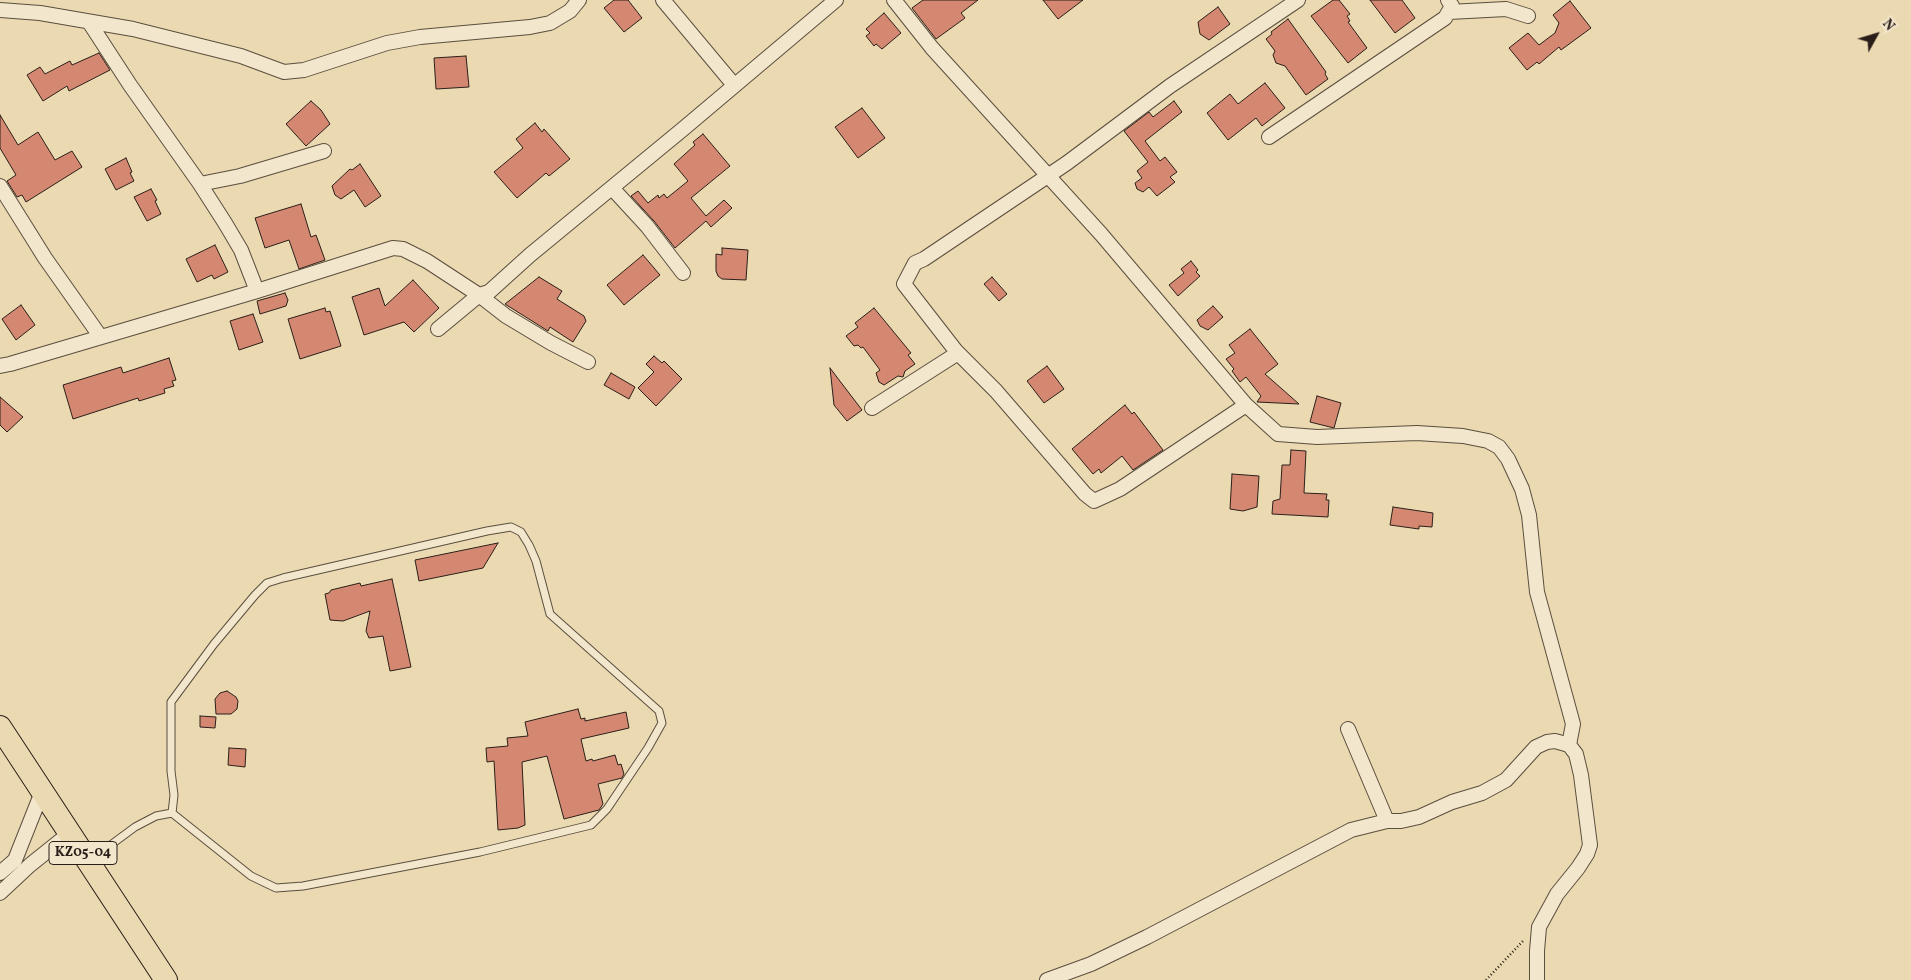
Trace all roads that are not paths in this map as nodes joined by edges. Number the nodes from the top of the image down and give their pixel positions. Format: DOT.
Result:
graph roads {
  1 [pos="578,0"];
  2 [pos="663,0"];
  3 [pos="836,0"];
  4 [pos="894,0"];
  5 [pos="1298,0"];
  6 [pos="1448,6"];
  7 [pos="0,10"];
  8 [pos="1528,16"];
  9 [pos="89,22"];
  10 [pos="734,85"];
  11 [pos="1269,137"];
  12 [pos="324,151"];
  13 [pos="1046,175"];
  14 [pos="200,184"];
  15 [pos="0,186"];
  16 [pos="612,188"];
  17 [pos="683,273"];
  18 [pos="257,291"];
  19 [pos="479,295"];
  20 [pos="438,329"];
  21 [pos="100,336"];
  22 [pos="958,353"];
  23 [pos="588,362"];
  24 [pos="0,366"];
  25 [pos="1246,405"];
  26 [pos="872,408"];
  27 [pos="0,727"];
  28 [pos="1348,729"];
  29 [pos="1569,745"];
  30 [pos="42,792"];
  31 [pos="172,812"];
  32 [pos="1387,821"];
  33 [pos="70,834"];
  34 [pos="92,867"];
  35 [pos="0,872"];
  36 [pos="0,893"];
  37 [pos="166,980"];
  38 [pos="1047,980"];
  39 [pos="1537,980"];
  1 -- 9 [label="street"];
  2 -- 10 [label="street"];
  3 -- 10 [label="street"];
  4 -- 13 [label="street"];
  5 -- 13 [label="street"];
  6 -- 8 [label="street"];
  6 -- 11 [label="street"];
  7 -- 9 [label="street"];
  9 -- 14 [label="street"];
  10 -- 16 [label="street"];
  12 -- 14 [label="street"];
  13 -- 22 [label="street"];
  13 -- 25 [label="street"];
  14 -- 18 [label="street"];
  15 -- 21 [label="street"];
  16 -- 17 [label="street"];
  16 -- 19 [label="street"];
  18 -- 19 [label="street"];
  18 -- 21 [label="street"];
  19 -- 20 [label="street"];
  19 -- 23 [label="street"];
  21 -- 24 [label="street"];
  22 -- 25 [label="street"];
  22 -- 26 [label="street"];
  25 -- 29 [label="street"];
  27 -- 30 [label="main road, KZ05-04"];
  28 -- 32 [label="street"];
  29 -- 32 [label="street"];
  29 -- 39 [label="street"];
  30 -- 33 [label="main road, KZ05-04"];
  30 -- 35 [label="street"];
  31 -- 31 [label="lane"];
  31 -- 34 [label="lane"];
  32 -- 38 [label="street"];
  33 -- 34 [label="main road, KZ05-04"];
  33 -- 36 [label="street"];
  34 -- 37 [label="main road, KZ05-04"];
}
